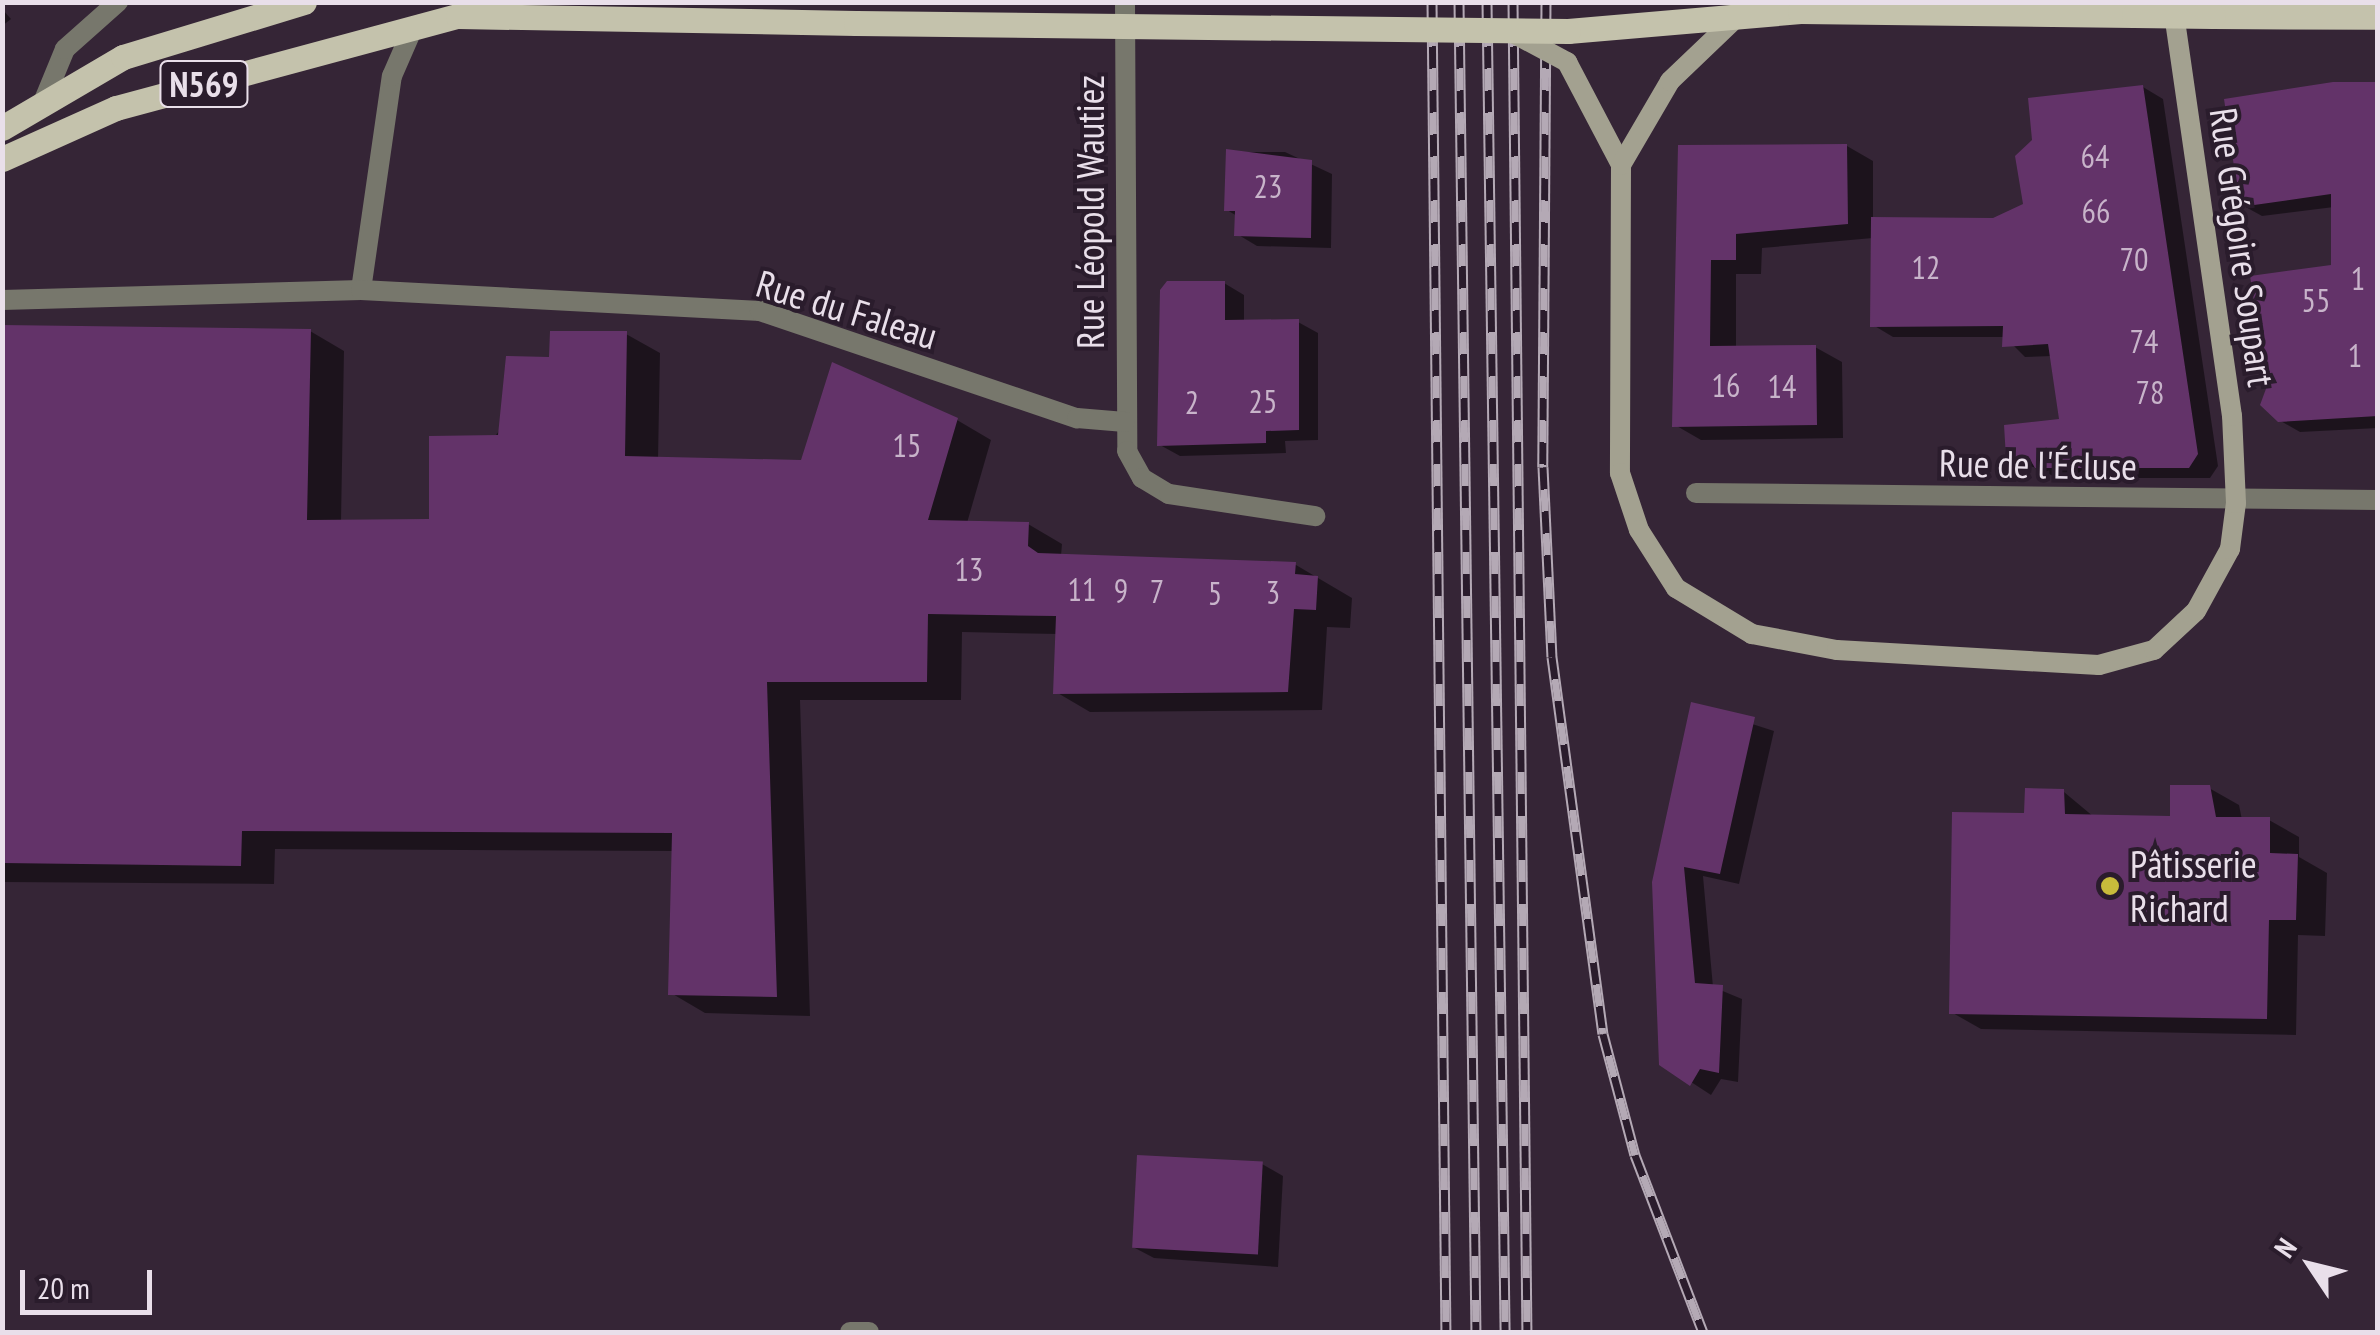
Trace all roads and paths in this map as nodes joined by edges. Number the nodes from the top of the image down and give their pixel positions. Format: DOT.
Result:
graph roads {
  1 [pos="118,2"];
  2 [pos="304,2"];
  3 [pos="421,2"];
  4 [pos="1125,2"];
  5 [pos="2172,2"];
  6 [pos="1739,15"];
  7 [pos="2378,17"];
  8 [pos="413,28"];
  9 [pos="1509,31"];
  10 [pos="44,100"];
  11 [pos="2,128"];
  12 [pos="2,160"];
  13 [pos="1621,165"];
  14 [pos="361,290"];
  15 [pos="2,300"];
  16 [pos="1125,422"];
  17 [pos="1696,493"];
  18 [pos="2378,500"];
  19 [pos="2236,503"];
  20 [pos="1315,516"];
  21 [pos="850,1332"];
  22 [pos="869,1332"];
  1 -- 10 [label="street"];
  2 -- 10 [label="main road, N569"];
  3 -- 8 [label="main road"];
  4 -- 16 [label="street, Rue Léopold Wautiez"];
  5 -- 19 [label="street, Rue Grégoire Soupart"];
  6 -- 7 [label="main road, N569, bridge"];
  6 -- 9 [label="main road, N569, bridge"];
  6 -- 13 [label="street"];
  8 -- 9 [label="main road, N569, bridge"];
  8 -- 12 [label="main road, N569"];
  8 -- 14 [label="street"];
  9 -- 13 [label="street, bridge"];
  10 -- 11 [label="main road, N569"];
  13 -- 19 [label="street, Rue Grégoire Soupart"];
  14 -- 15 [label="street, Rue du Faleau"];
  14 -- 16 [label="street, Rue du Faleau"];
  16 -- 20 [label="street, Rue Léopold Wautiez"];
  17 -- 19 [label="street, Rue de l'Écluse"];
  18 -- 19 [label="street, Rue de l'Écluse"];
  21 -- 22 [label="street"];
}
